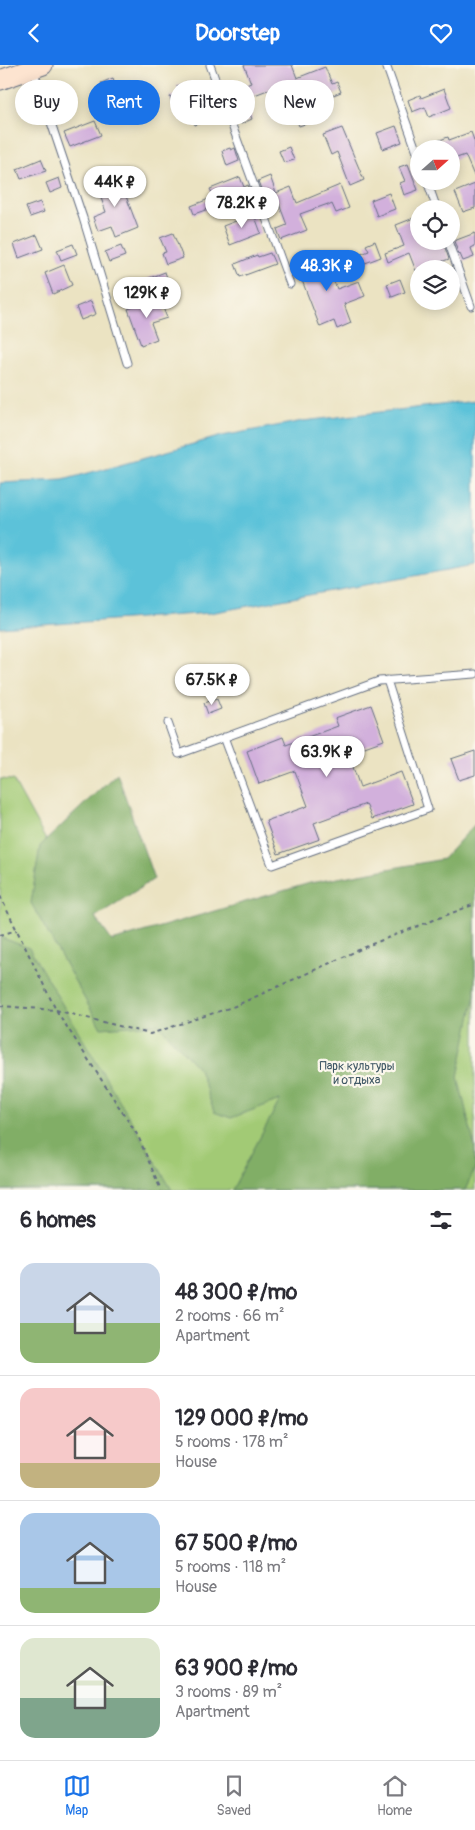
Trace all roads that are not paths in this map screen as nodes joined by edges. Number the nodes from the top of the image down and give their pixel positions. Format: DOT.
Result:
graph roads {
  1 [pos="210,65"];
  2 [pos="386,65"];
  3 [pos="38,67"];
  4 [pos="0,80"];
  5 [pos="413,140"];
  6 [pos="451,250"];
  7 [pos="290,284"];
  8 [pos="471,306"];
  9 [pos="127,363"];
  10 [pos="475,674"];
  11 [pos="387,680"];
  12 [pos="168,723"];
  13 [pos="224,737"];
  1 -- 7 [label="lane"];
  2 -- 5 [label="lane"];
  3 -- 4 [label="main road"];
  3 -- 9 [label="lane"];
  6 -- 8 [label="lane"];
  10 -- 11 [label="lane"];
  11 -- 13 [label="lane"];
  11 -- 13 [label="lane"];
  12 -- 13 [label="lane"];
}
